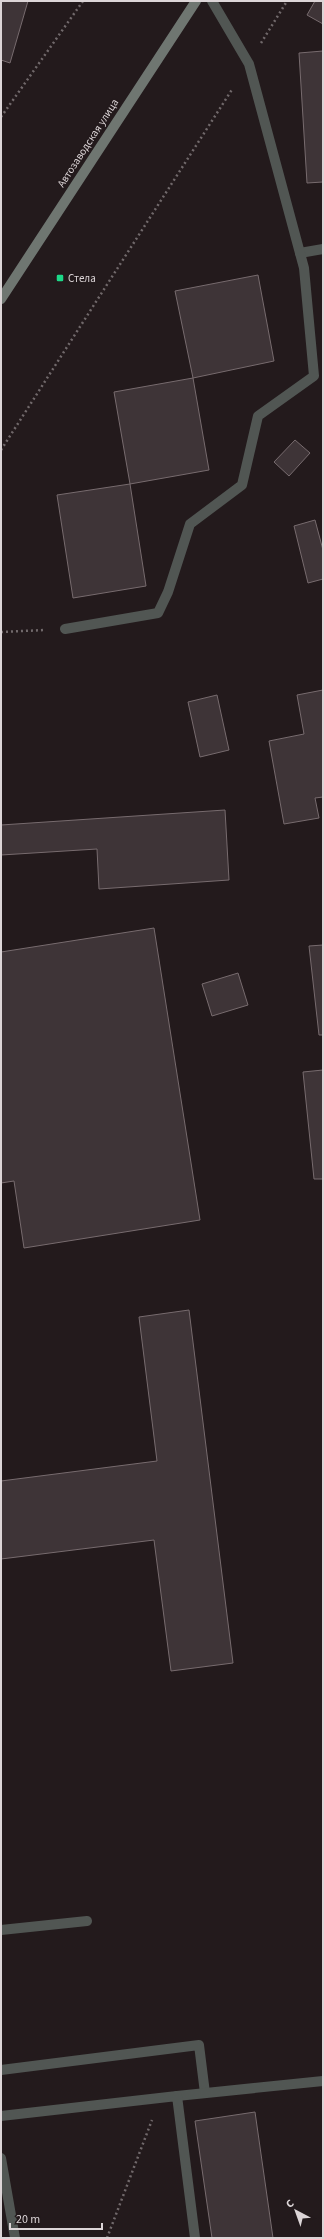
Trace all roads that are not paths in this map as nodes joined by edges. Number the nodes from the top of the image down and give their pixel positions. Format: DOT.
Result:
graph roads {
  1 [pos="196,1"];
  2 [pos="212,1"];
  3 [pos="323,248"];
  4 [pos="300,253"];
  5 [pos="1,299"];
  6 [pos="65,629"];
  7 [pos="87,1921"];
  8 [pos="1,1930"];
  9 [pos="1,2070"];
  10 [pos="323,2081"];
  11 [pos="205,2093"];
  12 [pos="177,2096"];
  13 [pos="1,2116"];
  14 [pos="1,2158"];
  15 [pos="15,2238"];
  16 [pos="195,2238"];
  1 -- 5 [label="street, Автозаводская улица"];
  2 -- 4 [label="lane"];
  3 -- 4 [label="lane"];
  4 -- 6 [label="lane"];
  7 -- 8 [label="lane"];
  9 -- 11 [label="lane"];
  10 -- 11 [label="lane"];
  11 -- 12 [label="lane"];
  12 -- 13 [label="lane"];
  12 -- 16 [label="lane"];
  14 -- 15 [label="lane"];
}
